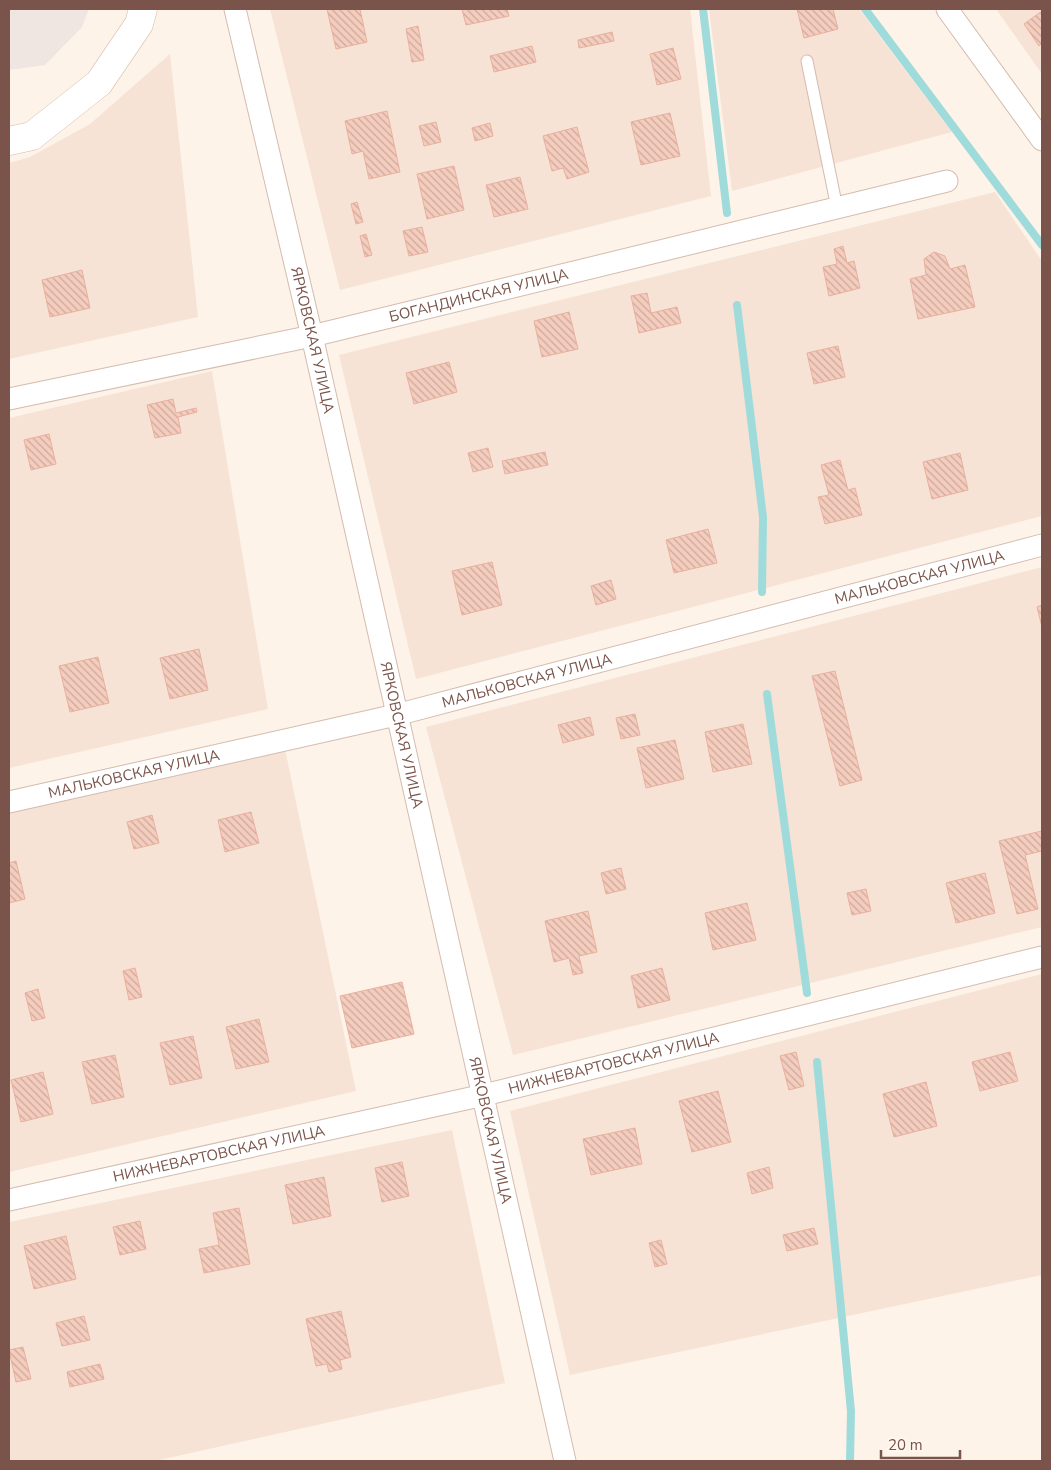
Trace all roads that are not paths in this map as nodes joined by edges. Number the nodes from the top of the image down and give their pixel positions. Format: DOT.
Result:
graph roads {
  1 [pos="144,9"];
  2 [pos="235,9"];
  3 [pos="947,9"];
  4 [pos="807,62"];
  5 [pos="1042,140"];
  6 [pos="9,141"];
  7 [pos="947,181"];
  8 [pos="837,208"];
  9 [pos="312,336"];
  10 [pos="9,399"];
  11 [pos="1042,545"];
  12 [pos="396,715"];
  13 [pos="9,802"];
  14 [pos="1042,958"];
  15 [pos="484,1095"];
  16 [pos="9,1200"];
  17 [pos="564,1461"];
  1 -- 6 [label="street"];
  2 -- 9 [label="street, ЯРКОВСКАЯ УЛИЦА"];
  3 -- 5 [label="street"];
  4 -- 8 [label="lane"];
  7 -- 8 [label="street, БОГАНДИНСКАЯ УЛИЦА"];
  8 -- 9 [label="street, БОГАНДИНСКАЯ УЛИЦА"];
  9 -- 10 [label="street, БОГАНДИНСКАЯ УЛИЦА"];
  9 -- 12 [label="street, ЯРКОВСКАЯ УЛИЦА"];
  11 -- 12 [label="street, МАЛЬКОВСКАЯ УЛИЦА"];
  12 -- 13 [label="street, МАЛЬКОВСКАЯ УЛИЦА"];
  12 -- 15 [label="street, ЯРКОВСКАЯ УЛИЦА"];
  14 -- 15 [label="street, НИЖНЕВАРТОВСКАЯ УЛИЦА"];
  15 -- 16 [label="street, НИЖНЕВАРТОВСКАЯ УЛИЦА"];
  15 -- 17 [label="street, ЯРКОВСКАЯ УЛИЦА"];
}
